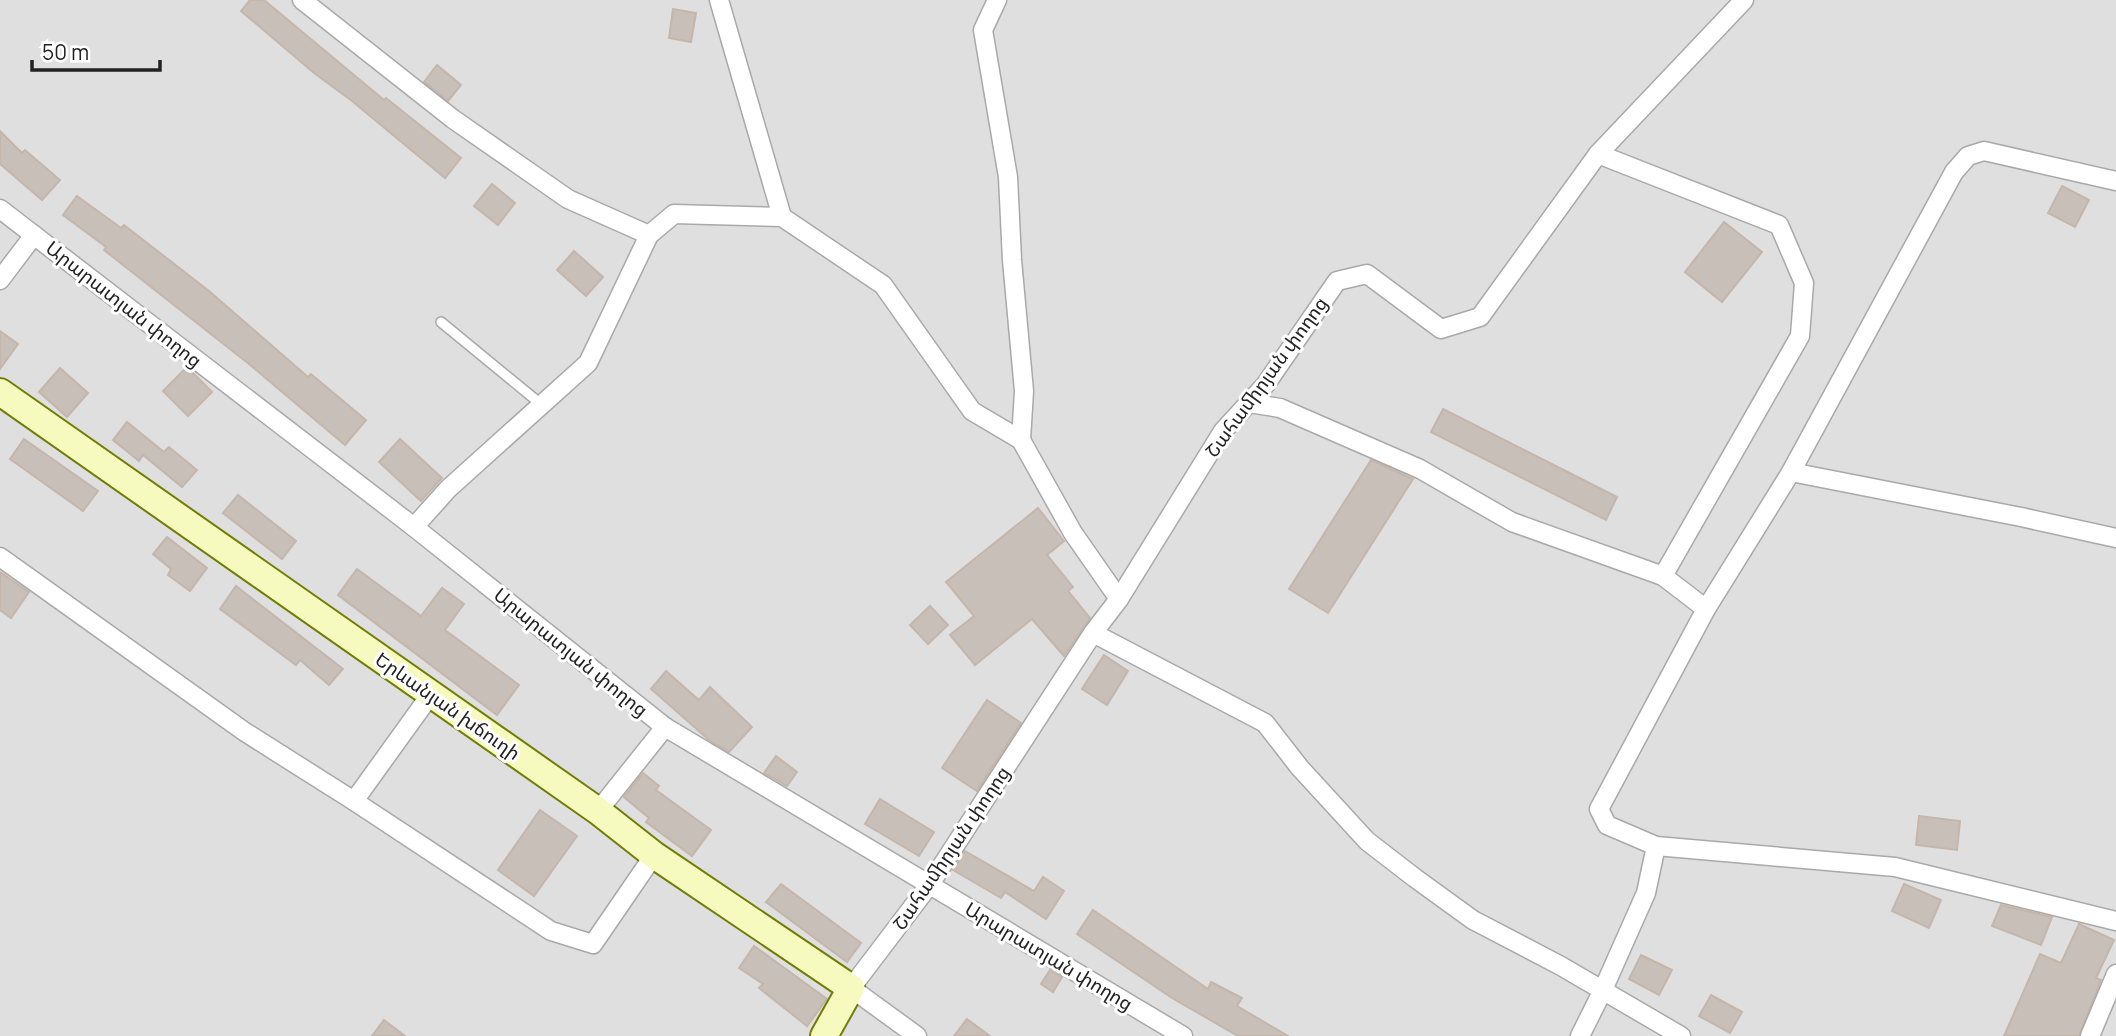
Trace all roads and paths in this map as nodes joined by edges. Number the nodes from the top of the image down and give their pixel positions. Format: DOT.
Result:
graph roads {
  1 [pos="302,0"];
  2 [pos="719,0"];
  3 [pos="997,0"];
  4 [pos="1744,0"];
  5 [pos="1598,154"];
  6 [pos="2116,181"];
  7 [pos="0,209"];
  8 [pos="782,217"];
  9 [pos="34,235"];
  10 [pos="649,235"];
  11 [pos="0,280"];
  12 [pos="441,322"];
  13 [pos="0,392"];
  14 [pos="1249,403"];
  15 [pos="541,405"];
  16 [pos="1021,440"];
  17 [pos="1791,472"];
  18 [pos="414,527"];
  19 [pos="2116,538"];
  20 [pos="0,557"];
  21 [pos="1663,576"];
  22 [pos="1119,599"];
  23 [pos="1706,609"];
  24 [pos="1093,633"];
  25 [pos="432,694"];
  26 [pos="665,727"];
  27 [pos="354,801"];
  28 [pos="598,810"];
  29 [pos="1656,846"];
  30 [pos="654,855"];
  31 [pos="930,884"];
  32 [pos="2116,921"];
  33 [pos="2116,974"];
  34 [pos="851,988"];
  35 [pos="1602,992"];
  36 [pos="824,1036"];
  37 [pos="917,1036"];
  38 [pos="1183,1036"];
  39 [pos="1580,1036"];
  40 [pos="1681,1036"];
  41 [pos="2090,1036"];
  1 -- 10 [label="street"];
  2 -- 8 [label="street"];
  3 -- 16 [label="street"];
  4 -- 5 [label="street, Շահամիրյան փողոց"];
  5 -- 14 [label="street, Շահամիրյան փողոց"];
  5 -- 21 [label="street"];
  6 -- 17 [label="street"];
  7 -- 9 [label="street, Արարատյան փողոց"];
  8 -- 10 [label="street"];
  8 -- 16 [label="street"];
  9 -- 11 [label="street"];
  9 -- 18 [label="street, Արարատյան փողոց"];
  10 -- 15 [label="street"];
  12 -- 15 [label="lane"];
  13 -- 25 [label="main road, Երևանյան խճուղի"];
  14 -- 21 [label="street"];
  14 -- 22 [label="street, Շահամիրյան փողոց"];
  15 -- 18 [label="street"];
  16 -- 22 [label="street"];
  17 -- 19 [label="street"];
  17 -- 23 [label="street"];
  18 -- 26 [label="street, Արարատյան փողոց"];
  20 -- 27 [label="street"];
  21 -- 23 [label="street"];
  22 -- 24 [label="street, Շահամիրյան փողոց"];
  23 -- 29 [label="street"];
  24 -- 31 [label="street, Շահամիրյան փողոց"];
  24 -- 35 [label="street"];
  25 -- 27 [label="street"];
  25 -- 28 [label="main road, Երևանյան խճուղի"];
  26 -- 28 [label="street"];
  26 -- 31 [label="street, Արարատյան փողոց"];
  27 -- 30 [label="street"];
  28 -- 30 [label="main road, Երևանյան խճուղի"];
  29 -- 32 [label="street"];
  29 -- 35 [label="street"];
  30 -- 34 [label="main road, Երևանյան խճուղի"];
  31 -- 34 [label="street, Շահամիրյան փողոց"];
  31 -- 38 [label="street, Արարատյան փողոց"];
  33 -- 41 [label="street"];
  34 -- 36 [label="main road"];
  34 -- 37 [label="street"];
  35 -- 39 [label="street"];
  35 -- 40 [label="street"];
}
